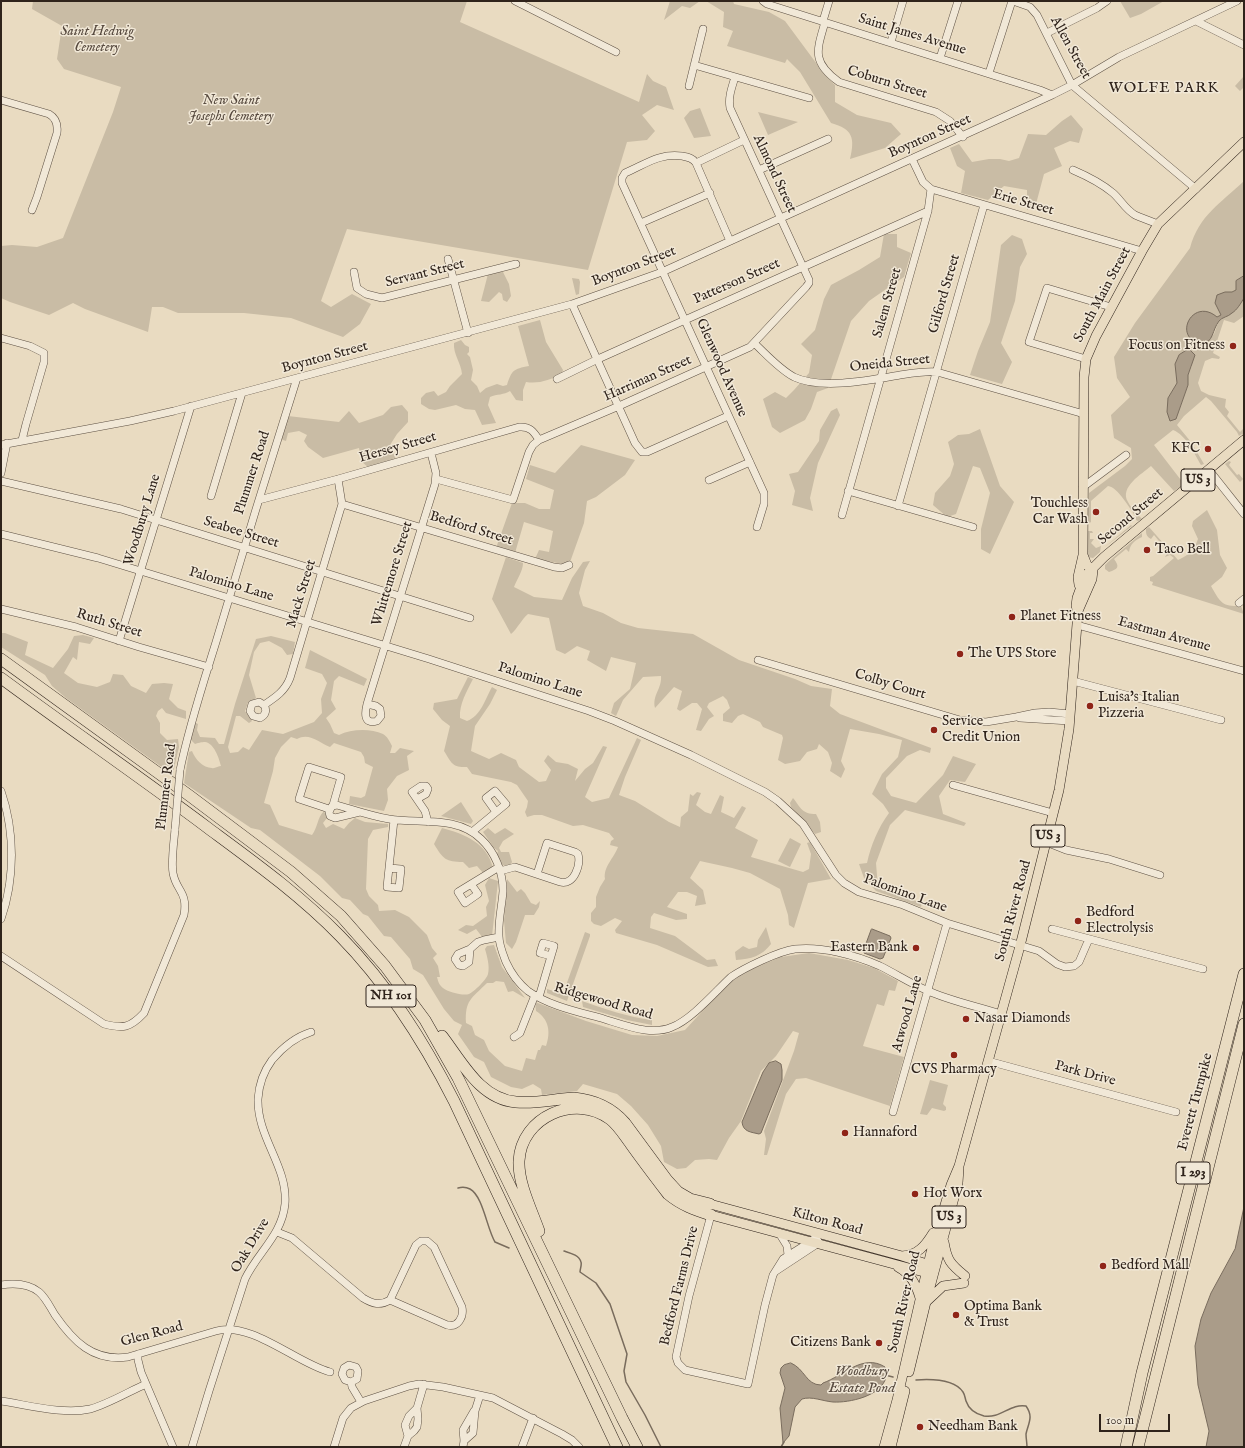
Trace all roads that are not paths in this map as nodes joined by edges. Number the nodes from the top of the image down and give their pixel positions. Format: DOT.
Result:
graph roads {
  1 [pos="515,1"];
  2 [pos="763,1"];
  3 [pos="829,1"];
  4 [pos="903,1"];
  5 [pos="958,1"];
  6 [pos="1013,1"];
  7 [pos="1107,1"];
  8 [pos="1237,1"];
  9 [pos="1196,21"];
  10 [pos="824,22"];
  11 [pos="703,29"];
  12 [pos="1047,33"];
  13 [pos="891,42"];
  14 [pos="1244,45"];
  15 [pos="616,52"];
  16 [pos="940,58"];
  17 [pos="694,65"];
  18 [pos="989,73"];
  19 [pos="735,76"];
  20 [pos="1072,85"];
  21 [pos="688,86"];
  22 [pos="1052,95"];
  23 [pos="809,98"];
  24 [pos="1,100"];
  25 [pos="962,137"];
  26 [pos="828,139"];
  27 [pos="744,140"];
  28 [pos="1244,142"];
  29 [pos="912,159"];
  30 [pos="696,162"];
  31 [pos="759,170"];
  32 [pos="1073,170"];
  33 [pos="1196,188"];
  34 [pos="931,189"];
  35 [pos="710,193"];
  36 [pos="984,205"];
  37 [pos="32,210"];
  38 [pos="928,211"];
  39 [pos="780,218"];
  40 [pos="641,223"];
  41 [pos="1158,224"];
  42 [pos="730,241"];
  43 [pos="1142,251"];
  44 [pos="448,259"];
  45 [pos="516,264"];
  46 [pos="802,267"];
  47 [pos="354,272"];
  48 [pos="662,272"];
  49 [pos="453,279"];
  50 [pos="809,280"];
  51 [pos="572,304"];
  52 [pos="1111,307"];
  53 [pos="685,320"];
  54 [pos="468,333"];
  55 [pos="1,338"];
  56 [pos="754,343"];
  57 [pos="598,359"];
  58 [pos="1086,359"];
  59 [pos="706,367"];
  60 [pos="937,372"];
  61 [pos="297,378"];
  62 [pos="880,378"];
  63 [pos="557,379"];
  64 [pos="242,393"];
  65 [pos="191,406"];
  66 [pos="619,406"];
  67 [pos="1084,414"];
  68 [pos="728,416"];
  69 [pos="22,440"];
  70 [pos="539,440"];
  71 [pos="1244,440"];
  72 [pos="4,444"];
  73 [pos="431,453"];
  74 [pos="1126,455"];
  75 [pos="750,462"];
  76 [pos="1209,470"];
  77 [pos="1,473"];
  78 [pos="338,479"];
  79 [pos="436,479"];
  80 [pos="709,480"];
  81 [pos="1,482"];
  82 [pos="1083,487"];
  83 [pos="848,491"];
  84 [pos="211,496"];
  85 [pos="259,500"];
  86 [pos="342,504"];
  87 [pos="898,506"];
  88 [pos="1244,514"];
  89 [pos="842,515"];
  90 [pos="156,520"];
  91 [pos="973,526"];
  92 [pos="757,527"];
  93 [pos="421,528"];
  94 [pos="1,534"];
  95 [pos="244,547"];
  96 [pos="1083,555"];
  97 [pos="570,565"];
  98 [pos="1093,570"];
  99 [pos="322,571"];
  100 [pos="141,572"];
  101 [pos="1080,587"];
  102 [pos="400,596"];
  103 [pos="229,598"];
  104 [pos="1,609"];
  105 [pos="1078,611"];
  106 [pos="470,618"];
  107 [pos="307,622"];
  108 [pos="1077,624"];
  109 [pos="119,641"];
  110 [pos="385,645"];
  111 [pos="1,659"];
  112 [pos="758,660"];
  113 [pos="209,667"];
  114 [pos="1244,671"];
  115 [pos="1,678"];
  116 [pos="1073,681"];
  117 [pos="368,704"];
  118 [pos="264,705"];
  119 [pos="1070,718"];
  120 [pos="1221,720"];
  121 [pos="953,785"];
  122 [pos="1,791"];
  123 [pos="417,799"];
  124 [pos="332,807"];
  125 [pos="360,812"];
  126 [pos="496,812"];
  127 [pos="1054,814"];
  128 [pos="394,820"];
  129 [pos="428,822"];
  130 [pos="472,832"];
  131 [pos="1046,846"];
  132 [pos="389,868"];
  133 [pos="500,869"];
  134 [pos="537,874"];
  135 [pos="1160,875"];
  136 [pos="471,884"];
  137 [pos="1,919"];
  138 [pos="947,923"];
  139 [pos="1052,929"];
  140 [pos="499,937"];
  141 [pos="1088,939"];
  142 [pos="1020,946"];
  143 [pos="470,949"];
  144 [pos="1,956"];
  145 [pos="551,956"];
  146 [pos="1204,969"];
  147 [pos="1244,974"];
  148 [pos="401,986"];
  149 [pos="928,991"];
  150 [pos="537,996"];
  151 [pos="1001,1014"];
  152 [pos="1244,1024"];
  153 [pos="311,1032"];
  154 [pos="514,1037"];
  155 [pos="988,1061"];
  156 [pos="893,1112"];
  157 [pos="1176,1112"];
  158 [pos="959,1166"];
  159 [pos="710,1210"];
  160 [pos="940,1224"];
  161 [pos="277,1232"];
  162 [pos="779,1233"];
  163 [pos="820,1234"];
  164 [pos="944,1239"];
  165 [pos="814,1243"];
  166 [pos="788,1255"];
  167 [pos="902,1256"];
  168 [pos="890,1263"];
  169 [pos="931,1270"];
  170 [pos="776,1271"];
  171 [pos="556,1279"];
  172 [pos="1,1285"];
  173 [pos="390,1300"];
  174 [pos="923,1300"];
  175 [pos="229,1329"];
  176 [pos="138,1354"];
  177 [pos="330,1372"];
  178 [pos="1142,1373"];
  179 [pos="351,1382"];
  180 [pos="146,1384"];
  181 [pos="424,1384"];
  182 [pos="480,1395"];
  183 [pos="1,1401"];
  184 [pos="361,1402"];
  185 [pos="416,1408"];
  186 [pos="474,1411"];
  187 [pos="533,1418"];
  188 [pos="622,1418"];
  189 [pos="408,1436"];
  190 [pos="464,1444"];
  191 [pos="523,1446"];
  192 [pos="173,1447"];
  193 [pos="192,1447"];
  194 [pos="334,1447"];
  195 [pos="404,1447"];
  196 [pos="579,1447"];
  197 [pos="617,1447"];
  198 [pos="637,1447"];
  199 [pos="641,1447"];
  200 [pos="884,1447"];
  201 [pos="891,1447"];
  202 [pos="1121,1447"];
  203 [pos="1126,1447"];
  204 [pos="1140,1447"];
  1 -- 15 [label="street"];
  2 -- 10 [label="street, Saint James Avenue"];
  3 -- 10 [label="street, Coburn Street"];
  4 -- 13 [label="street"];
  5 -- 16 [label="street"];
  6 -- 12 [label="street, Allen Street"];
  6 -- 18 [label="street"];
  7 -- 12 [label="street"];
  8 -- 9 [label="street, Boynton Street"];
  9 -- 14 [label="street"];
  9 -- 20 [label="street, Boynton Street"];
  10 -- 13 [label="street, Saint James Avenue"];
  10 -- 25 [label="street, Coburn Street"];
  11 -- 17 [label="street"];
  12 -- 20 [label="street, Allen Street"];
  13 -- 16 [label="street, Saint James Avenue"];
  16 -- 18 [label="street, Saint James Avenue"];
  17 -- 19 [label="street"];
  17 -- 21 [label="street"];
  18 -- 22 [label="street, Saint James Avenue"];
  19 -- 23 [label="street"];
  19 -- 27 [label="street, Almond Street"];
  20 -- 22 [label="street, Boynton Street"];
  20 -- 33 [label="street, Allen Street"];
  22 -- 25 [label="street, Boynton Street"];
  24 -- 37 [label="street"];
  25 -- 29 [label="street, Boynton Street"];
  26 -- 31 [label="street"];
  27 -- 30 [label="street"];
  27 -- 31 [label="street, Almond Street"];
  28 -- 33 [label="main road, South Main Street"];
  29 -- 34 [label="street"];
  29 -- 39 [label="street, Boynton Street"];
  30 -- 35 [label="street"];
  30 -- 40 [label="street, Glenwood Avenue"];
  31 -- 39 [label="street, Almond Street"];
  32 -- 41 [label="street"];
  33 -- 41 [label="main road, South Main Street"];
  34 -- 36 [label="street, Erie Street"];
  34 -- 38 [label="street, Salem Street"];
  35 -- 40 [label="street"];
  35 -- 42 [label="street"];
  36 -- 43 [label="street, Erie Street"];
  36 -- 60 [label="street, Gilford Street"];
  38 -- 46 [label="street, Patterson Street"];
  38 -- 62 [label="street, Salem Street"];
  39 -- 42 [label="street, Boynton Street"];
  39 -- 46 [label="street, Almond Street"];
  40 -- 48 [label="street, Glenwood Avenue"];
  41 -- 43 [label="main road, South Main Street"];
  42 -- 48 [label="street, Boynton Street"];
  43 -- 52 [label="main road, South Main Street"];
  44 -- 49 [label="street"];
  45 -- 49 [label="street, Servant Street"];
  46 -- 50 [label="street, Almond Street"];
  46 -- 53 [label="street, Patterson Street"];
  47 -- 49 [label="street, Servant Street"];
  48 -- 51 [label="street, Boynton Street"];
  48 -- 53 [label="street, Glenwood Avenue"];
  49 -- 54 [label="street"];
  50 -- 56 [label="street, Harriman Street"];
  51 -- 54 [label="street, Boynton Street"];
  51 -- 57 [label="street"];
  52 -- 58 [label="main road, South Main Street"];
  52 -- 58 [label="street"];
  53 -- 57 [label="street, Patterson Street"];
  53 -- 59 [label="street, Glenwood Avenue"];
  54 -- 61 [label="street, Boynton Street"];
  55 -- 69 [label="street"];
  56 -- 59 [label="street, Harriman Street"];
  56 -- 62 [label="street, Oneida Street"];
  57 -- 63 [label="street, Patterson Street"];
  57 -- 66 [label="street"];
  58 -- 67 [label="main road, South Main Street"];
  59 -- 66 [label="street, Harriman Street"];
  59 -- 68 [label="street, Glenwood Avenue"];
  60 -- 62 [label="street, Oneida Street"];
  60 -- 67 [label="street, Oneida Street"];
  60 -- 87 [label="street, Gilford Street"];
  61 -- 64 [label="street, Boynton Street"];
  61 -- 85 [label="street, Plummer Road"];
  62 -- 83 [label="street, Salem Street"];
  64 -- 65 [label="street, Boynton Street"];
  64 -- 84 [label="street"];
  65 -- 69 [label="street, Boynton Street"];
  65 -- 90 [label="street, Woodbury Lane"];
  66 -- 68 [label="street"];
  66 -- 70 [label="street, Harriman Street"];
  67 -- 82 [label="main road, South Main Street"];
  68 -- 75 [label="street, Glenwood Avenue"];
  69 -- 72 [label="street, Boynton Street"];
  70 -- 73 [label="street, Hersey Street"];
  70 -- 79 [label="street"];
  71 -- 76 [label="main road, Second Street / US 3"];
  72 -- 77 [label="street"];
  73 -- 78 [label="street, Hersey Street"];
  73 -- 79 [label="street, Whittemore Street"];
  74 -- 82 [label="street"];
  75 -- 80 [label="street"];
  75 -- 92 [label="street, Glenwood Avenue"];
  76 -- 88 [label="street"];
  76 -- 98 [label="main road, Second Street / US 3"];
  78 -- 85 [label="street, Hersey Street"];
  78 -- 86 [label="street, Mack Street"];
  79 -- 93 [label="street, Whittemore Street"];
  81 -- 90 [label="street, Seabee Street"];
  82 -- 96 [label="main road, South Main Street"];
  83 -- 87 [label="street"];
  83 -- 89 [label="street, Salem Street"];
  85 -- 95 [label="street, Plummer Road"];
  86 -- 93 [label="street, Bedford Street"];
  86 -- 99 [label="street, Mack Street"];
  87 -- 91 [label="street"];
  90 -- 95 [label="street, Seabee Street"];
  90 -- 100 [label="street, Woodbury Lane"];
  93 -- 97 [label="street, Bedford Street"];
  93 -- 102 [label="street, Whittemore Street"];
  94 -- 100 [label="street, Palomino Lane"];
  95 -- 99 [label="street, Seabee Street"];
  95 -- 103 [label="street, Plummer Road"];
  96 -- 98 [label="main road"];
  96 -- 101 [label="main road, South Main Street"];
  98 -- 101 [label="main road, South River Road / US 3"];
  98 -- 105 [label="main road, South River Road / US 3"];
  99 -- 102 [label="street, Seabee Street"];
  99 -- 107 [label="street, Mack Street"];
  100 -- 103 [label="street, Palomino Lane"];
  100 -- 109 [label="street, Woodbury Lane"];
  101 -- 105 [label="main road, South River Road / US 3"];
  102 -- 106 [label="street, Seabee Street"];
  102 -- 110 [label="street, Whittemore Street"];
  103 -- 107 [label="street, Palomino Lane"];
  103 -- 113 [label="street, Plummer Road"];
  104 -- 109 [label="street, Ruth Street"];
  105 -- 108 [label="main road, South River Road / US 3"];
  107 -- 110 [label="street, Palomino Lane"];
  107 -- 118 [label="street, Mack Street"];
  108 -- 114 [label="street, Eastman Avenue"];
  108 -- 116 [label="main road, South River Road / US 3"];
  109 -- 113 [label="street, Ruth Street"];
  110 -- 117 [label="street, Whittemore Street"];
  110 -- 138 [label="street, Palomino Lane"];
  111 -- 148 [label="highway, NH 101"];
  112 -- 119 [label="street, Colby Court"];
  113 -- 144 [label="street, Plummer Road, bridge"];
  115 -- 197 [label="highway, NH 101"];
  116 -- 119 [label="main road, South River Road / US 3"];
  116 -- 120 [label="street"];
  119 -- 127 [label="main road, South River Road / US 3"];
  121 -- 127 [label="street"];
  122 -- 137 [label="street"];
  123 -- 129 [label="street"];
  124 -- 124 [label="street"];
  124 -- 125 [label="street, Ridgewood Road"];
  124 -- 125 [label="street, Ridgewood Road"];
  125 -- 128 [label="street, Ridgewood Road"];
  126 -- 130 [label="street"];
  127 -- 131 [label="main road, South River Road / US 3"];
  128 -- 129 [label="street, Ridgewood Road"];
  128 -- 132 [label="street"];
  129 -- 130 [label="street, Ridgewood Road"];
  130 -- 133 [label="street, Ridgewood Road"];
  131 -- 135 [label="street"];
  131 -- 142 [label="main road, South River Road / US 3"];
  133 -- 134 [label="street"];
  133 -- 136 [label="street"];
  133 -- 140 [label="street, Ridgewood Road"];
  134 -- 134 [label="street"];
  138 -- 142 [label="street, Palomino Lane"];
  138 -- 149 [label="street, Atwood Lane"];
  139 -- 141 [label="street"];
  140 -- 143 [label="street"];
  140 -- 150 [label="street, Ridgewood Road"];
  141 -- 142 [label="street, Palomino Lane"];
  141 -- 146 [label="street"];
  142 -- 151 [label="main road, South River Road / US 3"];
  145 -- 150 [label="street"];
  147 -- 178 [label="highway, Everett Turnpike / I 293"];
  148 -- 159 [label="highway"];
  148 -- 171 [label="highway, NH 101"];
  149 -- 150 [label="street, Ridgewood Road"];
  149 -- 151 [label="street, Ridgewood Road"];
  149 -- 156 [label="street, Atwood Lane"];
  150 -- 154 [label="street"];
  151 -- 155 [label="main road, South River Road / US 3"];
  152 -- 204 [label="highway, Everett Turnpike / I 293"];
  153 -- 161 [label="street, Oak Drive"];
  155 -- 157 [label="street, Park Drive"];
  155 -- 158 [label="main road, South River Road / US 3"];
  158 -- 160 [label="main road, South River Road / US 3"];
  158 -- 164 [label="main road, South River Road / US 3"];
  159 -- 162 [label="main road, Kilton Road"];
  159 -- 163 [label="main road, Kilton Road"];
  159 -- 170 [label="street, Bedford Farms Drive"];
  159 -- 171 [label="highway"];
  160 -- 167 [label="main road"];
  160 -- 169 [label="main road, South River Road / US 3"];
  161 -- 173 [label="street"];
  161 -- 175 [label="street, Oak Drive"];
  162 -- 165 [label="main road, Kilton Road"];
  162 -- 166 [label="street"];
  163 -- 165 [label="street"];
  163 -- 167 [label="main road, Kilton Road"];
  164 -- 169 [label="main road, South River Road / US 3"];
  164 -- 174 [label="main road"];
  165 -- 166 [label="street, Bedford Farms Drive"];
  165 -- 168 [label="main road, Kilton Road"];
  165 -- 170 [label="street"];
  166 -- 170 [label="street, Bedford Farms Drive"];
  167 -- 169 [label="main road, Kilton Road"];
  168 -- 169 [label="main road, Kilton Road"];
  168 -- 174 [label="main road"];
  169 -- 174 [label="main road, South River Road / US 3"];
  171 -- 188 [label="highway, NH 101"];
  172 -- 176 [label="street, Glen Road"];
  173 -- 173 [label="street"];
  174 -- 200 [label="main road, South River Road / US 3"];
  174 -- 201 [label="main road, South River Road / US 3"];
  175 -- 176 [label="street, Glen Road"];
  175 -- 177 [label="street, Glen Road"];
  175 -- 193 [label="street, Oak Drive"];
  176 -- 180 [label="street"];
  178 -- 202 [label="highway, I 293"];
  178 -- 203 [label="highway, Everett Turnpike"];
  179 -- 184 [label="street"];
  180 -- 183 [label="street"];
  180 -- 192 [label="street"];
  181 -- 182 [label="street"];
  181 -- 184 [label="street"];
  181 -- 185 [label="street"];
  182 -- 186 [label="street"];
  182 -- 187 [label="street"];
  184 -- 194 [label="street"];
  185 -- 189 [label="street"];
  185 -- 189 [label="street"];
  186 -- 190 [label="street"];
  186 -- 190 [label="street"];
  187 -- 191 [label="street"];
  187 -- 196 [label="street"];
  188 -- 198 [label="highway, NH 101"];
  188 -- 199 [label="highway"];
  189 -- 195 [label="street"];
}
